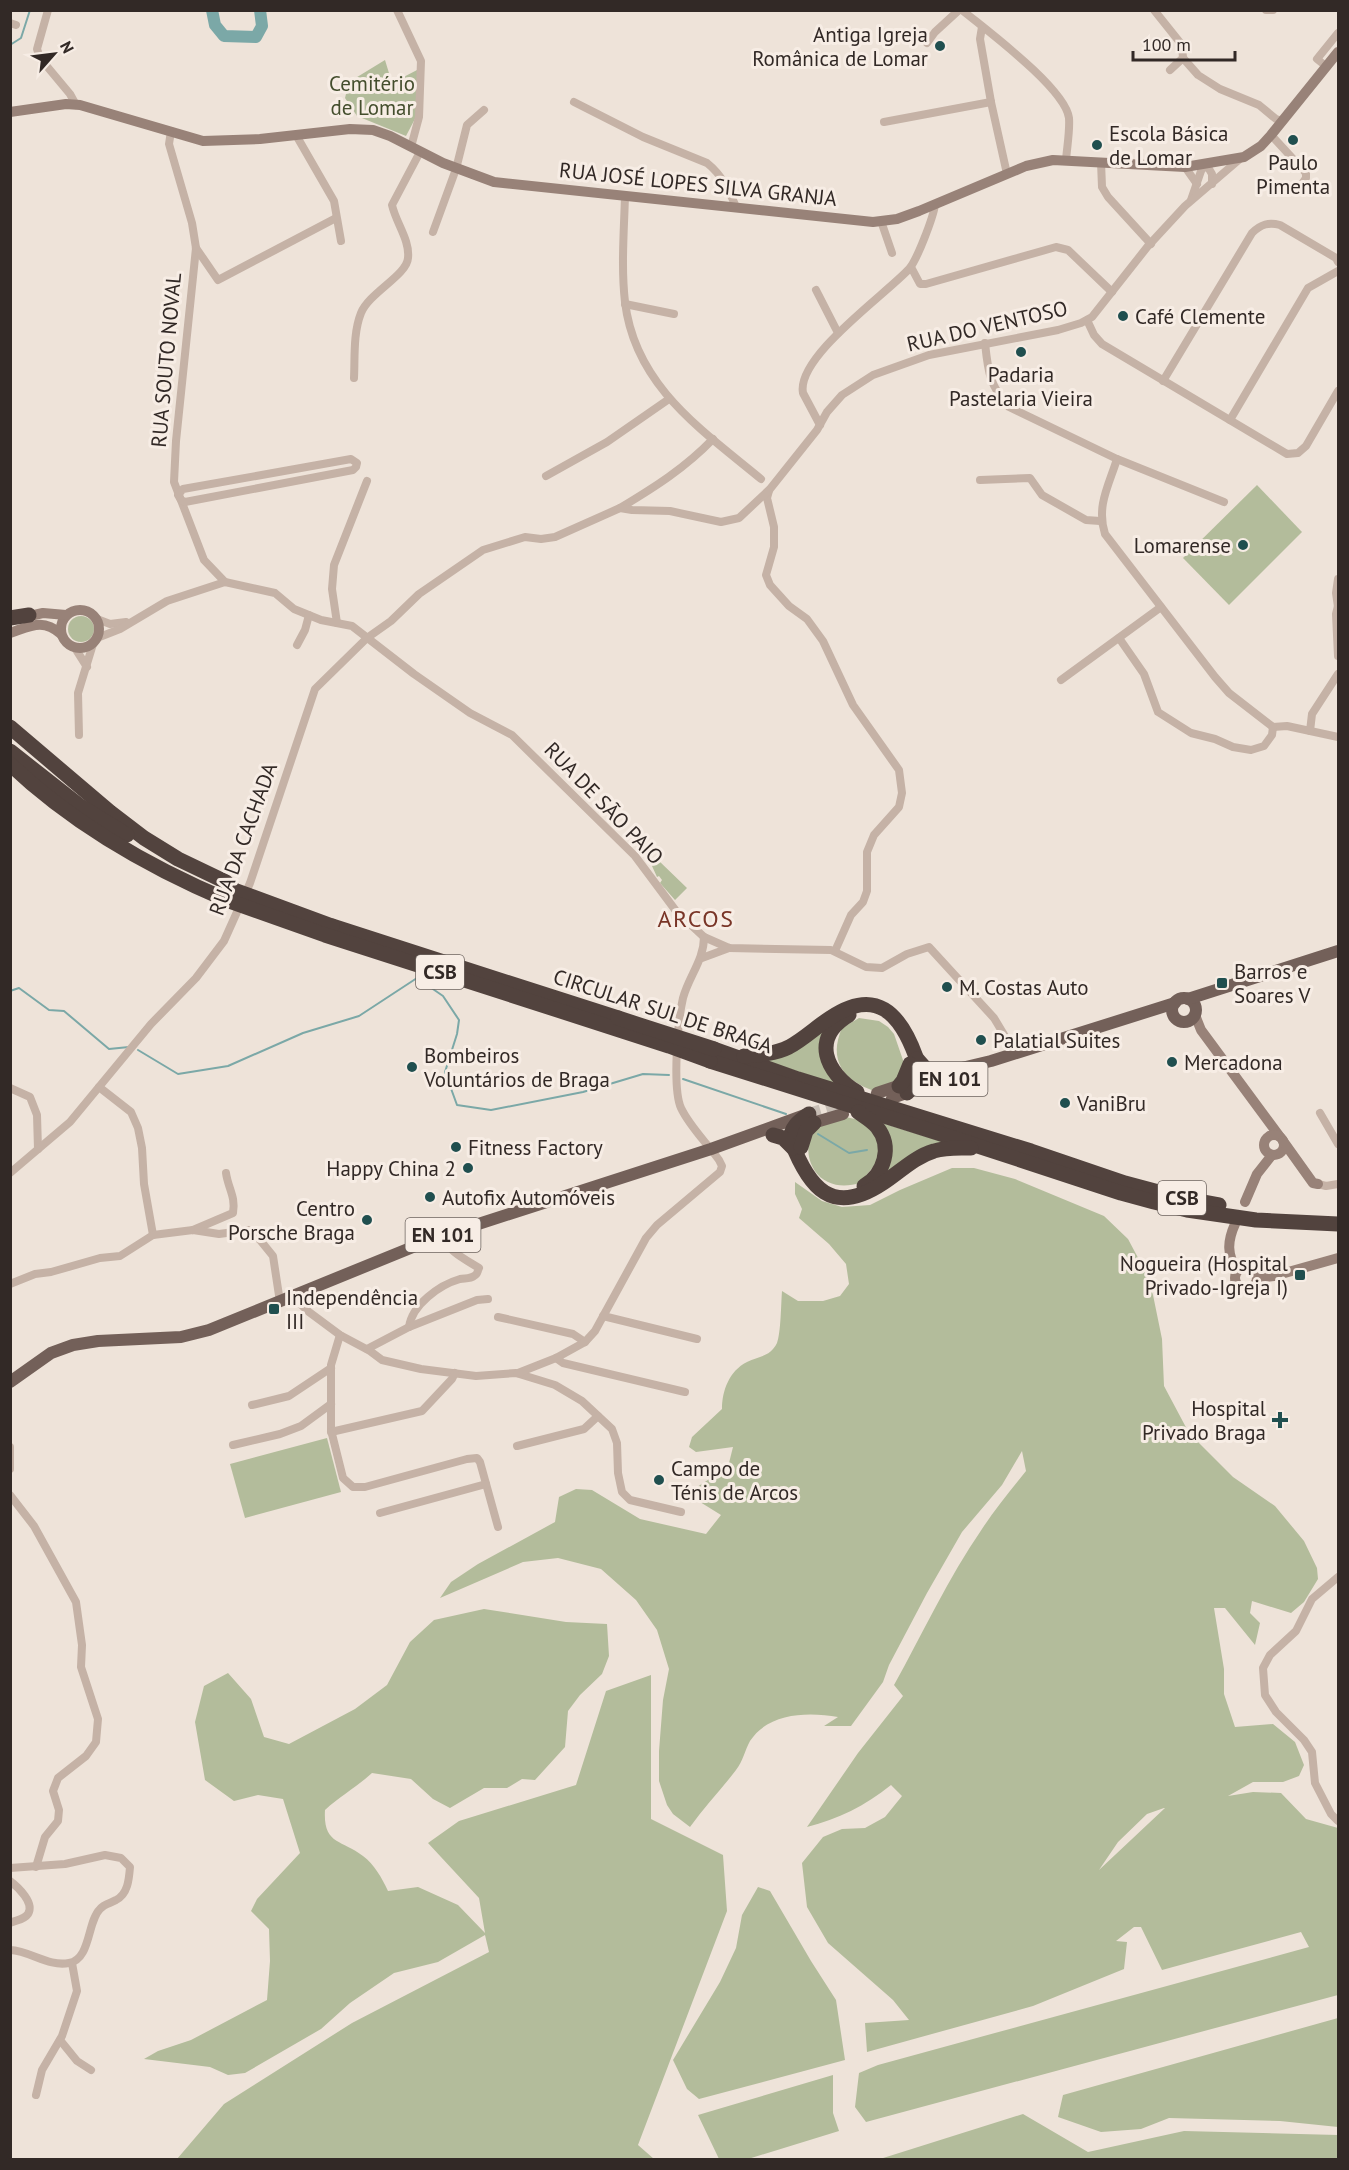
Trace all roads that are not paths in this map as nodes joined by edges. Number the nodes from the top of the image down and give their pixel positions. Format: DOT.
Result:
graph roads {
  1 [pos="48,10"];
  2 [pos="397,10"];
  3 [pos="960,10"];
  4 [pos="1154,10"];
  5 [pos="1266,10"];
  6 [pos="1273,10"];
  7 [pos="982,27"];
  8 [pos="1338,33"];
  9 [pos="927,42"];
  10 [pos="1338,52"];
  11 [pos="1183,58"];
  12 [pos="1327,67"];
  13 [pos="1170,70"];
  14 [pos="574,102"];
  15 [pos="991,102"];
  16 [pos="76,105"];
  17 [pos="484,110"];
  18 [pos="10,112"];
  19 [pos="1283,121"];
  20 [pos="884,122"];
  21 [pos="171,131"];
  22 [pos="296,135"];
  23 [pos="1271,135"];
  24 [pos="416,149"];
  25 [pos="1244,157"];
  26 [pos="1066,160"];
  27 [pos="1101,162"];
  28 [pos="1206,164"];
  29 [pos="1185,167"];
  30 [pos="456,169"];
  31 [pos="1007,174"];
  32 [pos="1197,184"];
  33 [pos="1212,184"];
  34 [pos="1299,188"];
  35 [pos="625,196"];
  36 [pos="1191,201"];
  37 [pos="936,206"];
  38 [pos="736,207"];
  39 [pos="336,218"];
  40 [pos="881,221"];
  41 [pos="433,232"];
  42 [pos="341,241"];
  43 [pos="1151,243"];
  44 [pos="196,248"];
  45 [pos="892,253"];
  46 [pos="1338,262"];
  47 [pos="911,267"];
  48 [pos="1338,271"];
  49 [pos="816,290"];
  50 [pos="1112,292"];
  51 [pos="626,304"];
  52 [pos="674,314"];
  53 [pos="1087,320"];
  54 [pos="838,333"];
  55 [pos="986,343"];
  56 [pos="354,378"];
  57 [pos="1163,381"];
  58 [pos="1338,391"];
  59 [pos="669,399"];
  60 [pos="1230,420"];
  61 [pos="820,425"];
  62 [pos="713,439"];
  63 [pos="1117,459"];
  64 [pos="290,469"];
  65 [pos="546,476"];
  66 [pos="234,479"];
  67 [pos="761,479"];
  68 [pos="980,480"];
  69 [pos="293,481"];
  70 [pos="367,481"];
  71 [pos="770,489"];
  72 [pos="237,492"];
  73 [pos="178,495"];
  74 [pos="1224,502"];
  75 [pos="620,507"];
  76 [pos="1100,521"];
  77 [pos="1338,579"];
  78 [pos="225,582"];
  79 [pos="1161,607"];
  80 [pos="1338,607"];
  81 [pos="29,615"];
  82 [pos="66,615"];
  83 [pos="309,615"];
  84 [pos="10,618"];
  85 [pos="96,619"];
  86 [pos="130,622"];
  87 [pos="10,623"];
  88 [pos="337,623"];
  89 [pos="10,633"];
  90 [pos="61,634"];
  91 [pos="366,638"];
  92 [pos="1119,638"];
  93 [pos="95,641"];
  94 [pos="297,645"];
  95 [pos="75,648"];
  96 [pos="1338,656"];
  97 [pos="87,667"];
  98 [pos="1338,674"];
  99 [pos="1061,680"];
  100 [pos="10,727"];
  101 [pos="1273,727"];
  102 [pos="1310,731"];
  103 [pos="79,735"];
  104 [pos="1338,737"];
  105 [pos="10,751"];
  106 [pos="10,764"];
  107 [pos="10,772"];
  108 [pos="26,778"];
  109 [pos="232,896"];
  110 [pos="704,937"];
  111 [pos="729,948"];
  112 [pos="834,951"];
  113 [pos="1338,951"];
  114 [pos="702,958"];
  115 [pos="1186,1010"];
  116 [pos="1015,1053"];
  117 [pos="712,1055"];
  118 [pos="733,1055"];
  119 [pos="991,1061"];
  120 [pos="913,1062"];
  121 [pos="939,1073"];
  122 [pos="924,1083"];
  123 [pos="99,1087"];
  124 [pos="10,1088"];
  125 [pos="899,1092"];
  126 [pos="873,1096"];
  127 [pos="1260,1110"];
  128 [pos="848,1111"];
  129 [pos="1320,1113"];
  130 [pos="811,1118"];
  131 [pos="783,1128"];
  132 [pos="1282,1139"];
  133 [pos="1338,1144"];
  134 [pos="797,1147"];
  135 [pos="38,1149"];
  136 [pos="711,1149"];
  137 [pos="982,1149"];
  138 [pos="1269,1149"];
  139 [pos="1299,1163"];
  140 [pos="10,1173"];
  141 [pos="226,1173"];
  142 [pos="1318,1184"];
  143 [pos="1338,1184"];
  144 [pos="1245,1202"];
  145 [pos="1338,1215"];
  146 [pos="1235,1224"];
  147 [pos="1338,1224"];
  148 [pos="193,1230"];
  149 [pos="153,1235"];
  150 [pos="441,1236"];
  151 [pos="1338,1258"];
  152 [pos="1237,1271"];
  153 [pos="1257,1278"];
  154 [pos="10,1284"];
  155 [pos="293,1297"];
  156 [pos="488,1299"];
  157 [pos="280,1302"];
  158 [pos="603,1316"];
  159 [pos="498,1317"];
  160 [pos="409,1327"];
  161 [pos="340,1335"];
  162 [pos="697,1338"];
  163 [pos="585,1342"];
  164 [pos="367,1349"];
  165 [pos="556,1358"];
  166 [pos="331,1368"];
  167 [pos="455,1373"];
  168 [pos="518,1373"];
  169 [pos="10,1382"];
  170 [pos="685,1392"];
  171 [pos="252,1404"];
  172 [pos="331,1404"];
  173 [pos="598,1416"];
  174 [pos="331,1432"];
  175 [pos="233,1445"];
  176 [pos="518,1446"];
  177 [pos="10,1447"];
  178 [pos="10,1468"];
  179 [pos="486,1484"];
  180 [pos="10,1495"];
  181 [pos="681,1512"];
  182 [pos="380,1513"];
  183 [pos="498,1527"];
  184 [pos="1338,1578"];
  185 [pos="1338,1821"];
  186 [pos="36,1867"];
  187 [pos="10,1868"];
  188 [pos="10,1881"];
  189 [pos="10,1923"];
  190 [pos="10,1950"];
  191 [pos="72,1963"];
  192 [pos="60,2040"];
  193 [pos="91,2070"];
  194 [pos="36,2095"];
  1 -- 16 [label="street"];
  2 -- 24 [label="street"];
  3 -- 7 [label="street"];
  3 -- 9 [label="street"];
  4 -- 11 [label="street"];
  5 -- 6 [label="street"];
  7 -- 15 [label="street"];
  7 -- 26 [label="street"];
  8 -- 12 [label="street"];
  10 -- 12 [label="main road"];
  11 -- 13 [label="street"];
  11 -- 19 [label="street"];
  12 -- 19 [label="main road"];
  14 -- 38 [label="street"];
  15 -- 20 [label="street"];
  15 -- 31 [label="street"];
  16 -- 18 [label="main road"];
  16 -- 21 [label="main road, RUA JOSÉ LOPES SILVA GRANJA"];
  17 -- 30 [label="street"];
  19 -- 23 [label="main road"];
  21 -- 22 [label="main road, RUA JOSÉ LOPES SILVA GRANJA"];
  21 -- 44 [label="street, RUA SOUTO NOVAL"];
  22 -- 24 [label="main road, RUA JOSÉ LOPES SILVA GRANJA"];
  22 -- 39 [label="street"];
  23 -- 25 [label="main road"];
  23 -- 34 [label="street"];
  24 -- 30 [label="main road, RUA JOSÉ LOPES SILVA GRANJA"];
  24 -- 56 [label="street"];
  25 -- 28 [label="main road, RUA JOSÉ LOPES SILVA GRANJA"];
  25 -- 33 [label="street"];
  26 -- 27 [label="main road, RUA JOSÉ LOPES SILVA GRANJA"];
  26 -- 31 [label="main road, RUA JOSÉ LOPES SILVA GRANJA"];
  27 -- 29 [label="main road, RUA JOSÉ LOPES SILVA GRANJA"];
  27 -- 43 [label="street"];
  28 -- 29 [label="main road, RUA JOSÉ LOPES SILVA GRANJA"];
  28 -- 32 [label="street"];
  28 -- 33 [label="street"];
  29 -- 32 [label="street"];
  30 -- 35 [label="main road, RUA JOSÉ LOPES SILVA GRANJA"];
  30 -- 41 [label="street"];
  31 -- 37 [label="main road, RUA JOSÉ LOPES SILVA GRANJA"];
  32 -- 36 [label="street"];
  33 -- 36 [label="street"];
  35 -- 38 [label="main road, RUA JOSÉ LOPES SILVA GRANJA"];
  35 -- 51 [label="street"];
  36 -- 43 [label="street"];
  37 -- 40 [label="main road, RUA JOSÉ LOPES SILVA GRANJA"];
  37 -- 47 [label="street"];
  38 -- 40 [label="main road, RUA JOSÉ LOPES SILVA GRANJA"];
  39 -- 42 [label="street"];
  39 -- 44 [label="street"];
  40 -- 45 [label="street"];
  43 -- 50 [label="street"];
  44 -- 73 [label="street, RUA SOUTO NOVAL"];
  46 -- 57 [label="street"];
  47 -- 50 [label="street"];
  47 -- 54 [label="street"];
  48 -- 60 [label="street"];
  49 -- 54 [label="street"];
  50 -- 53 [label="street"];
  51 -- 52 [label="street"];
  51 -- 59 [label="street"];
  53 -- 55 [label="street, RUA DO VENTOSO"];
  53 -- 57 [label="street"];
  54 -- 61 [label="street"];
  55 -- 61 [label="street, RUA DO VENTOSO"];
  55 -- 63 [label="street"];
  57 -- 60 [label="street"];
  58 -- 60 [label="street"];
  59 -- 62 [label="street"];
  59 -- 65 [label="street"];
  61 -- 71 [label="street, RUA DO VENTOSO"];
  62 -- 67 [label="street"];
  62 -- 75 [label="street, RUA DA CACHADA"];
  63 -- 74 [label="street"];
  63 -- 76 [label="street"];
  64 -- 66 [label="street"];
  64 -- 69 [label="street"];
  64 -- 69 [label="street"];
  66 -- 72 [label="street"];
  66 -- 73 [label="street"];
  68 -- 76 [label="street"];
  69 -- 72 [label="street"];
  70 -- 88 [label="street"];
  71 -- 75 [label="street, RUA DO VENTOSO"];
  71 -- 112 [label="street"];
  72 -- 73 [label="street"];
  73 -- 78 [label="street, RUA SOUTO NOVAL"];
  75 -- 91 [label="street, RUA DA CACHADA"];
  76 -- 79 [label="street"];
  77 -- 80 [label="street"];
  78 -- 83 [label="street, RUA DE SÃO PAIO"];
  78 -- 86 [label="street"];
  79 -- 92 [label="street"];
  79 -- 101 [label="street"];
  80 -- 96 [label="street"];
  81 -- 82 [label="main road"];
  81 -- 84 [label="highway"];
  81 -- 87 [label="main road"];
  82 -- 85 [label="main road"];
  82 -- 90 [label="main road"];
  83 -- 88 [label="street, RUA DE SÃO PAIO"];
  83 -- 94 [label="street"];
  85 -- 86 [label="street"];
  85 -- 93 [label="main road"];
  86 -- 93 [label="street"];
  88 -- 91 [label="street, RUA DE SÃO PAIO"];
  89 -- 90 [label="main road"];
  90 -- 95 [label="main road"];
  91 -- 110 [label="street, RUA DE SÃO PAIO"];
  91 -- 123 [label="street, RUA DA CACHADA"];
  92 -- 99 [label="street"];
  92 -- 101 [label="street"];
  93 -- 95 [label="main road"];
  93 -- 97 [label="street"];
  95 -- 97 [label="street"];
  97 -- 103 [label="street"];
  98 -- 102 [label="street"];
  100 -- 109 [label="highway"];
  101 -- 102 [label="street"];
  102 -- 104 [label="street"];
  105 -- 109 [label="highway, CIRCULAR SUL DE BRAGA / CSB"];
  106 -- 108 [label="highway, CIRCULAR SUL DE BRAGA / CSB"];
  107 -- 108 [label="highway"];
  108 -- 109 [label="highway, CIRCULAR SUL DE BRAGA / CSB"];
  109 -- 117 [label="highway, CIRCULAR SUL DE BRAGA / CSB, bridge"];
  110 -- 111 [label="street, RUA DE SÃO PAIO"];
  110 -- 114 [label="street"];
  111 -- 112 [label="street, RUA DE SÃO PAIO"];
  111 -- 114 [label="street"];
  112 -- 116 [label="street, RUA DE SÃO PAIO"];
  113 -- 115 [label="main road"];
  114 -- 136 [label="street"];
  115 -- 116 [label="main road, EN 101"];
  115 -- 127 [label="main road"];
  116 -- 119 [label="main road, EN 101"];
  117 -- 118 [label="highway, CIRCULAR SUL DE BRAGA / CSB"];
  117 -- 128 [label="highway, CIRCULAR SUL DE BRAGA / CSB"];
  118 -- 120 [label="highway"];
  118 -- 126 [label="highway, CIRCULAR SUL DE BRAGA / CSB"];
  119 -- 121 [label="main road, EN 101"];
  119 -- 122 [label="main road, EN 101"];
  120 -- 121 [label="highway"];
  120 -- 122 [label="highway"];
  120 -- 125 [label="highway"];
  120 -- 126 [label="highway"];
  121 -- 122 [label="main road, EN 101"];
  122 -- 125 [label="highway"];
  123 -- 135 [label="street, RUA DA CACHADA"];
  123 -- 149 [label="street"];
  124 -- 135 [label="street"];
  125 -- 126 [label="main road, EN 101"];
  126 -- 145 [label="highway, CIRCULAR SUL DE BRAGA / CSB"];
  127 -- 132 [label="main road"];
  127 -- 138 [label="main road"];
  128 -- 130 [label="main road"];
  128 -- 134 [label="highway"];
  128 -- 137 [label="highway, CIRCULAR SUL DE BRAGA / CSB"];
  129 -- 133 [label="street"];
  130 -- 131 [label="highway"];
  130 -- 134 [label="highway"];
  131 -- 134 [label="highway"];
  131 -- 136 [label="main road, EN 101"];
  132 -- 138 [label="main road"];
  132 -- 138 [label="main road"];
  132 -- 139 [label="main road"];
  134 -- 137 [label="highway"];
  135 -- 140 [label="street, RUA DA CACHADA"];
  136 -- 150 [label="main road, EN 101"];
  136 -- 158 [label="street"];
  137 -- 147 [label="highway, CIRCULAR SUL DE BRAGA / CSB"];
  138 -- 139 [label="main road"];
  138 -- 144 [label="main road"];
  139 -- 142 [label="main road"];
  141 -- 148 [label="street"];
  142 -- 143 [label="street"];
  146 -- 152 [label="main road"];
  148 -- 149 [label="street"];
  148 -- 157 [label="street"];
  149 -- 154 [label="street"];
  150 -- 155 [label="main road, EN 101"];
  150 -- 160 [label="street"];
  151 -- 153 [label="main road"];
  152 -- 153 [label="main road"];
  152 -- 153 [label="main road"];
  155 -- 157 [label="main road, EN 101"];
  155 -- 161 [label="street"];
  156 -- 160 [label="street"];
  157 -- 169 [label="main road, EN 101"];
  158 -- 162 [label="street"];
  158 -- 163 [label="street"];
  159 -- 163 [label="street"];
  160 -- 164 [label="street"];
  161 -- 164 [label="street"];
  161 -- 166 [label="street"];
  163 -- 165 [label="street"];
  164 -- 167 [label="street"];
  165 -- 168 [label="street"];
  165 -- 170 [label="street"];
  166 -- 171 [label="street"];
  166 -- 172 [label="street"];
  167 -- 168 [label="street"];
  167 -- 174 [label="street"];
  168 -- 173 [label="street"];
  172 -- 174 [label="street"];
  172 -- 175 [label="street"];
  173 -- 176 [label="street"];
  173 -- 181 [label="street"];
  174 -- 179 [label="street"];
  177 -- 178 [label="street"];
  179 -- 182 [label="street"];
  179 -- 183 [label="street"];
  180 -- 186 [label="street"];
  184 -- 185 [label="street"];
  186 -- 187 [label="street"];
  186 -- 191 [label="street"];
  188 -- 189 [label="street"];
  190 -- 191 [label="street"];
  191 -- 192 [label="street"];
  192 -- 193 [label="street"];
  192 -- 194 [label="street"];
}
